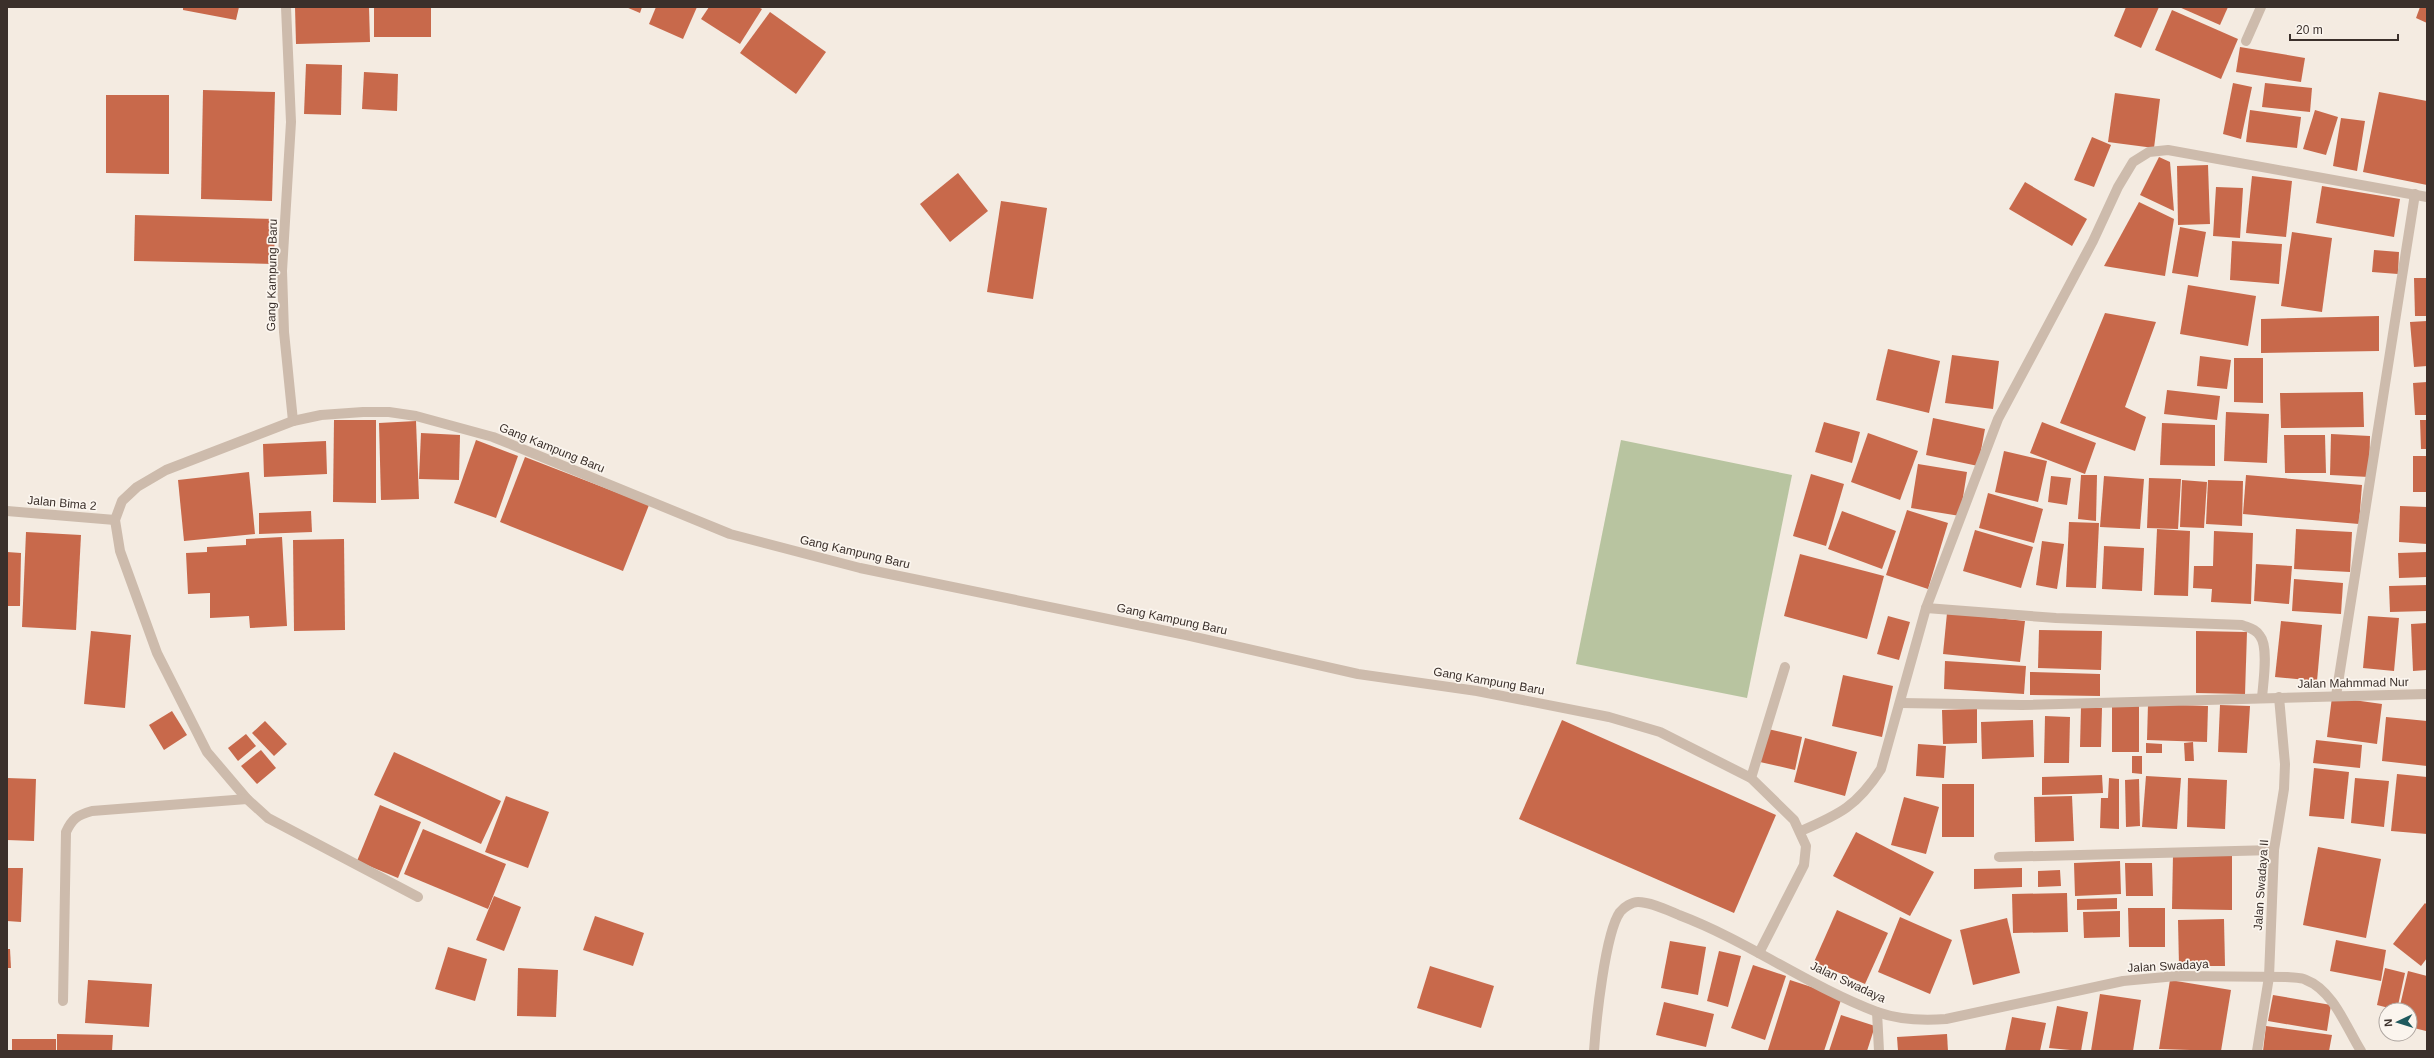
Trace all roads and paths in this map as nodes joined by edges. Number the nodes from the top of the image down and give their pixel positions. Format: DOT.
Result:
graph roads {
  1 [pos="286,7"];
  2 [pos="2261,7"];
  3 [pos="2246,41"];
  4 [pos="2415,194"];
  5 [pos="2427,196"];
  6 [pos="293,421"];
  7 [pos="7,511"];
  8 [pos="115,520"];
  9 [pos="1926,608"];
  10 [pos="1785,667"];
  11 [pos="2427,694"];
  12 [pos="2336,696"];
  13 [pos="2279,697"];
  14 [pos="2262,698"];
  15 [pos="1902,703"];
  16 [pos="1751,778"];
  17 [pos="247,799"];
  18 [pos="1801,831"];
  19 [pos="2274,850"];
  20 [pos="1999,856"];
  21 [pos="418,897"];
  22 [pos="1759,953"];
  23 [pos="2269,977"];
  24 [pos="63,1001"];
  25 [pos="1877,1012"];
  26 [pos="1594,1051"];
  27 [pos="1880,1051"];
  28 [pos="2257,1051"];
  29 [pos="2361,1051"];
  1 -- 6 [label="street, Gang Kampung Baru"];
  2 -- 3 [label="street"];
  4 -- 5 [label="street"];
  4 -- 9 [label="street"];
  4 -- 12 [label="street"];
  6 -- 8 [label="street"];
  6 -- 16 [label="street, Gang Kampung Baru"];
  7 -- 8 [label="street, Jalan Bima 2"];
  8 -- 17 [label="street"];
  9 -- 14 [label="street"];
  9 -- 15 [label="street"];
  10 -- 16 [label="street"];
  11 -- 12 [label="street, Jalan Mahmmad Nur"];
  12 -- 13 [label="street, Jalan Mahmmad Nur"];
  13 -- 14 [label="street, Jalan Mahmmad Nur"];
  13 -- 19 [label="street, Jalan Swadaya II"];
  14 -- 15 [label="street, Jalan Mahmmad Nur"];
  15 -- 18 [label="street"];
  16 -- 18 [label="street, Gang Kampung Baru"];
  17 -- 21 [label="street"];
  17 -- 24 [label="street"];
  18 -- 22 [label="street"];
  19 -- 20 [label="street"];
  19 -- 23 [label="street, Jalan Swadaya II"];
  22 -- 25 [label="street, Jalan Swadaya"];
  22 -- 26 [label="street, Jalan Swadaya"];
  23 -- 25 [label="street, Jalan Swadaya"];
  23 -- 28 [label="street, Jalan Swadaya II"];
  23 -- 29 [label="street, Jalan Swadaya"];
  25 -- 27 [label="street"];
}
